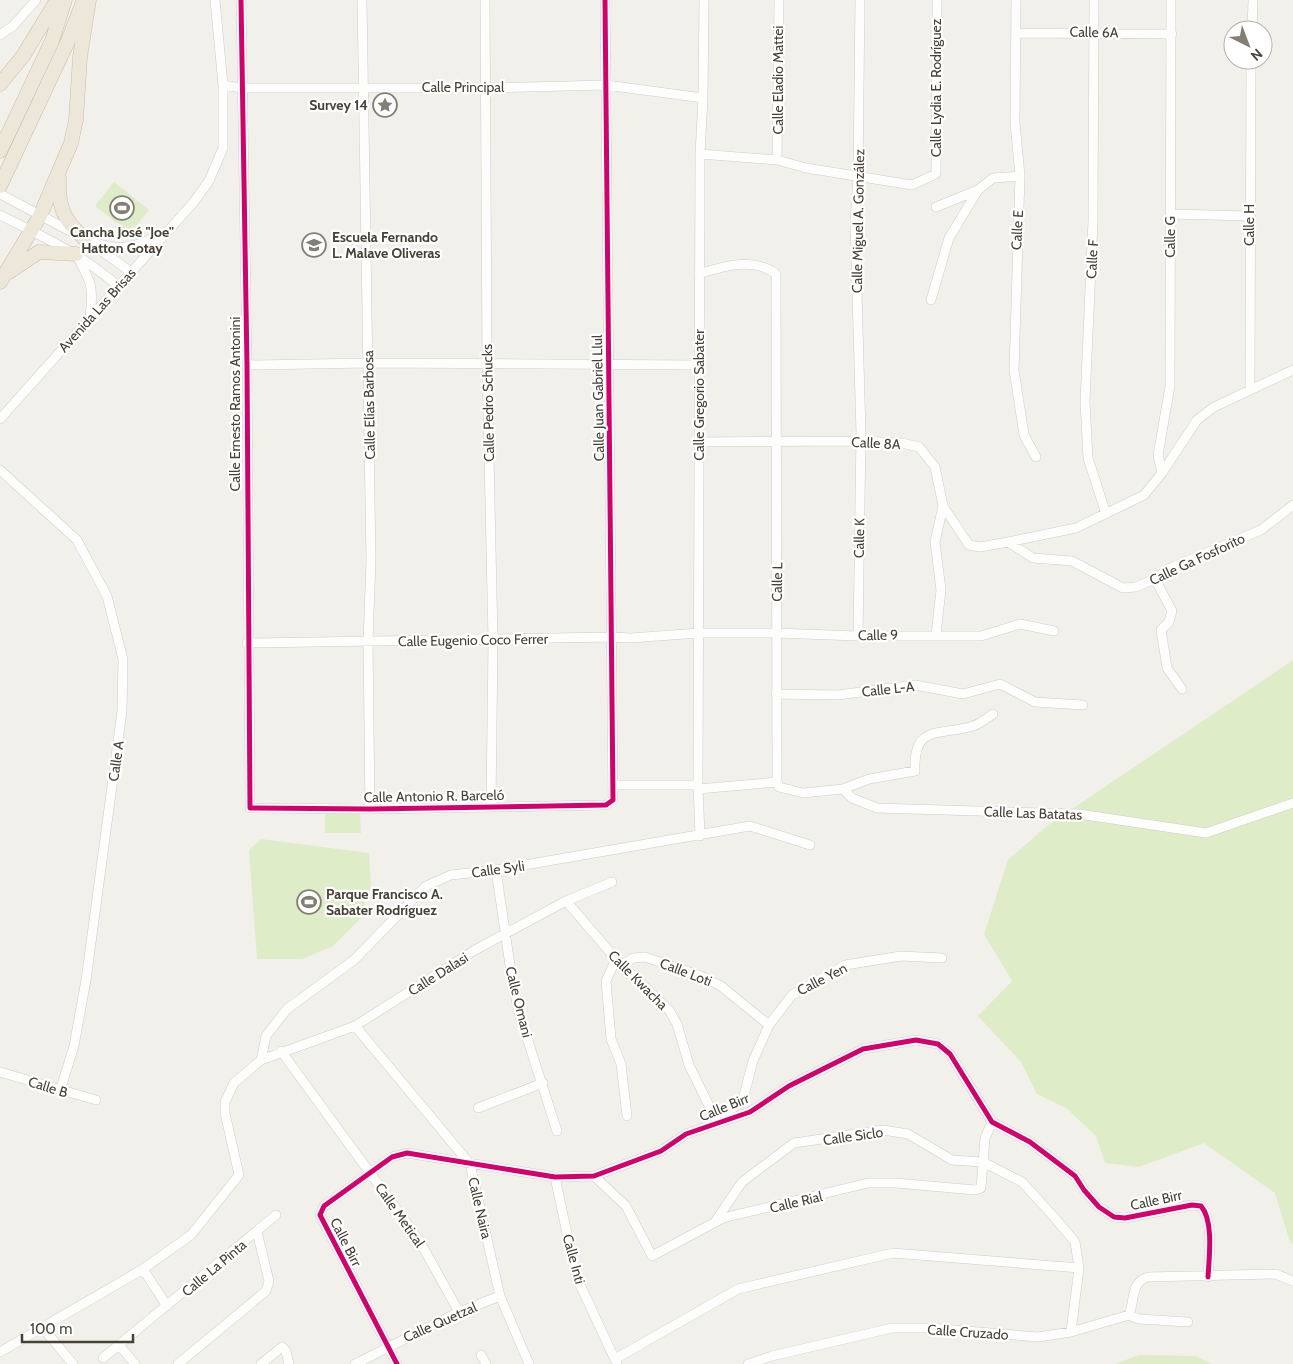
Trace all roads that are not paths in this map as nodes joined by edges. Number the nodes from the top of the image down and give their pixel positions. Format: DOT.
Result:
graph roads {
  1 [pos="36,0"];
  2 [pos="57,0"];
  3 [pos="65,0"];
  4 [pos="83,0"];
  5 [pos="90,0"];
  6 [pos="215,0"];
  7 [pos="241,0"];
  8 [pos="362,0"];
  9 [pos="485,0"];
  10 [pos="605,0"];
  11 [pos="704,0"];
  12 [pos="779,0"];
  13 [pos="860,0"];
  14 [pos="937,0"];
  15 [pos="1016,0"];
  16 [pos="1094,0"];
  17 [pos="1172,0"];
  18 [pos="1253,0"];
  19 [pos="1252,20"];
  20 [pos="1016,32"];
  21 [pos="1093,32"];
  22 [pos="1172,34"];
  23 [pos="0,35"];
  24 [pos="1251,70"];
  25 [pos="0,84"];
  26 [pos="223,85"];
  27 [pos="606,85"];
  28 [pos="363,87"];
  29 [pos="242,88"];
  30 [pos="485,88"];
  31 [pos="703,98"];
  32 [pos="0,151"];
  33 [pos="700,154"];
  34 [pos="777,160"];
  35 [pos="60,172"];
  36 [pos="858,176"];
  37 [pos="1020,176"];
  38 [pos="3,180"];
  39 [pos="978,190"];
  40 [pos="0,194"];
  41 [pos="936,207"];
  42 [pos="1170,214"];
  43 [pos="0,215"];
  44 [pos="40,216"];
  45 [pos="1249,216"];
  46 [pos="30,230"];
  47 [pos="167,232"];
  48 [pos="85,239"];
  49 [pos="76,254"];
  50 [pos="131,272"];
  51 [pos="699,274"];
  52 [pos="2,279"];
  53 [pos="118,286"];
  54 [pos="931,300"];
  55 [pos="90,317"];
  56 [pos="368,363"];
  57 [pos="609,363"];
  58 [pos="487,364"];
  59 [pos="699,364"];
  60 [pos="247,365"];
  61 [pos="1293,370"];
  62 [pos="1250,390"];
  63 [pos="0,418"];
  64 [pos="860,441"];
  65 [pos="698,442"];
  66 [pos="778,443"];
  67 [pos="1036,457"];
  68 [pos="0,470"];
  69 [pos="1162,473"];
  70 [pos="1293,505"];
  71 [pos="942,506"];
  72 [pos="1106,514"];
  73 [pos="1008,542"];
  74 [pos="1155,579"];
  75 [pos="1054,632"];
  76 [pos="699,633"];
  77 [pos="776,633"];
  78 [pos="936,634"];
  79 [pos="858,636"];
  80 [pos="612,637"];
  81 [pos="493,640"];
  82 [pos="368,641"];
  83 [pos="247,643"];
  84 [pos="1182,689"];
  85 [pos="776,694"];
  86 [pos="1083,705"];
  87 [pos="993,714"];
  88 [pos="777,782"];
  89 [pos="613,785"];
  90 [pos="698,787"];
  91 [pos="843,789"];
  92 [pos="613,796"];
  93 [pos="1293,803"];
  94 [pos="491,806"];
  95 [pos="250,808"];
  96 [pos="370,809"];
  97 [pos="700,836"];
  98 [pos="810,845"];
  99 [pos="496,870"];
  100 [pos="612,882"];
  101 [pos="566,902"];
  102 [pos="504,936"];
  103 [pos="942,958"];
  104 [pos="619,962"];
  105 [pos="770,1025"];
  106 [pos="355,1026"];
  107 [pos="281,1051"];
  108 [pos="261,1060"];
  109 [pos="0,1072"];
  110 [pos="543,1083"];
  111 [pos="60,1091"];
  112 [pos="96,1100"];
  113 [pos="478,1108"];
  114 [pos="628,1116"];
  115 [pos="717,1122"];
  116 [pos="992,1122"];
  117 [pos="557,1130"];
  118 [pos="983,1162"];
  119 [pos="470,1164"];
  120 [pos="371,1173"];
  121 [pos="594,1176"];
  122 [pos="555,1177"];
  123 [pos="276,1215"];
  124 [pos="715,1222"];
  125 [pos="257,1232"];
  126 [pos="1079,1268"];
  127 [pos="143,1269"];
  128 [pos="1208,1277"];
  129 [pos="1293,1281"];
  130 [pos="500,1296"];
  131 [pos="168,1306"];
  132 [pos="459,1312"];
  133 [pos="1129,1315"];
  134 [pos="1188,1322"];
  135 [pos="42,1327"];
  136 [pos="1071,1332"];
  137 [pos="119,1345"];
  138 [pos="387,1346"];
  139 [pos="0,1352"];
  140 [pos="481,1355"];
  141 [pos="104,1358"];
  142 [pos="616,1362"];
  143 [pos="73,1364"];
  144 [pos="135,1364"];
  145 [pos="178,1364"];
  146 [pos="261,1364"];
  147 [pos="289,1364"];
  148 [pos="354,1364"];
  149 [pos="397,1364"];
  150 [pos="486,1364"];
  151 [pos="529,1364"];
  152 [pos="748,1364"];
  1 -- 23 [label="street"];
  2 -- 25 [label="highway"];
  3 -- 32 [label="highway"];
  4 -- 38 [label="highway"];
  5 -- 35 [label="highway"];
  6 -- 26 [label="street, Avenida Las Brisas"];
  7 -- 29 [label="street, Calle Ernesto Ramos Antonini"];
  8 -- 28 [label="street, Calle Elías Barbosa"];
  9 -- 30 [label="street, Calle Pedro Schucks"];
  10 -- 27 [label="street, Calle Juan Gabriel Llul"];
  11 -- 31 [label="street, Calle Gregorio Sabater"];
  12 -- 34 [label="street, Calle Eladio Mattei"];
  13 -- 36 [label="street, Calle Miguel A. González"];
  14 -- 36 [label="street, Calle Lydia E. Rodríguez"];
  15 -- 20 [label="street, Calle E"];
  16 -- 21 [label="street, Calle F"];
  17 -- 22 [label="street, Calle G"];
  18 -- 19 [label="street"];
  20 -- 21 [label="street, Calle 6A"];
  20 -- 37 [label="street, Calle E"];
  21 -- 22 [label="street, Calle 6A"];
  21 -- 72 [label="street, Calle F"];
  22 -- 42 [label="street, Calle G"];
  24 -- 45 [label="street, Calle H"];
  26 -- 29 [label="street, Calle Principal"];
  26 -- 47 [label="street, Avenida Las Brisas"];
  27 -- 30 [label="street, Calle Principal"];
  27 -- 31 [label="street, Calle Principal"];
  27 -- 57 [label="street, Calle Juan Gabriel Llul"];
  28 -- 29 [label="street, Calle Principal"];
  28 -- 30 [label="street, Calle Principal"];
  28 -- 56 [label="street, Calle Elías Barbosa"];
  29 -- 60 [label="street, Calle Ernesto Ramos Antonini"];
  30 -- 58 [label="street, Calle Pedro Schucks"];
  31 -- 33 [label="street, Calle Gregorio Sabater"];
  33 -- 34 [label="street, Calle Lydia E. Rodríguez"];
  33 -- 51 [label="street, Calle Gregorio Sabater"];
  34 -- 36 [label="street, Calle Lydia E. Rodríguez"];
  35 -- 44 [label="highway"];
  35 -- 48 [label="highway"];
  36 -- 64 [label="street, Calle Miguel A. González"];
  37 -- 39 [label="street"];
  37 -- 67 [label="street, Calle E"];
  39 -- 41 [label="street"];
  39 -- 54 [label="street"];
  40 -- 44 [label="street"];
  42 -- 45 [label="street"];
  42 -- 69 [label="street, Calle G"];
  43 -- 46 [label="street"];
  44 -- 46 [label="highway"];
  44 -- 48 [label="street"];
  45 -- 62 [label="street, Calle H"];
  46 -- 49 [label="street"];
  46 -- 52 [label="highway"];
  47 -- 48 [label="street"];
  47 -- 50 [label="street, Avenida Las Brisas"];
  48 -- 50 [label="street"];
  49 -- 52 [label="highway"];
  49 -- 53 [label="street"];
  49 -- 55 [label="street"];
  50 -- 53 [label="street, Avenida Las Brisas"];
  51 -- 59 [label="street, Calle Gregorio Sabater"];
  51 -- 66 [label="street, Calle L"];
  53 -- 55 [label="street, Avenida Las Brisas"];
  55 -- 63 [label="street, Avenida Las Brisas"];
  56 -- 58 [label="street"];
  56 -- 60 [label="street"];
  56 -- 82 [label="street, Calle Elías Barbosa"];
  57 -- 58 [label="street"];
  57 -- 59 [label="street"];
  57 -- 80 [label="street, Calle Juan Gabriel Llul"];
  58 -- 81 [label="street, Calle Pedro Schucks"];
  59 -- 65 [label="street, Calle Gregorio Sabater"];
  60 -- 83 [label="street, Calle Ernesto Ramos Antonini"];
  61 -- 62 [label="street"];
  62 -- 69 [label="street"];
  64 -- 66 [label="street, Calle 8A"];
  64 -- 71 [label="street, Calle 8A"];
  64 -- 79 [label="street, Calle K"];
  65 -- 66 [label="street, Calle 8A"];
  65 -- 76 [label="street, Calle Gregorio Sabater"];
  66 -- 77 [label="street, Calle L"];
  68 -- 111 [label="street, Calle A"];
  69 -- 72 [label="street"];
  70 -- 74 [label="street, Calle Ga Fosforito"];
  71 -- 73 [label="street"];
  71 -- 78 [label="street, Calle 8A"];
  72 -- 73 [label="street"];
  73 -- 74 [label="street, Calle Ga Fosforito"];
  74 -- 84 [label="street"];
  75 -- 78 [label="street, Calle 9"];
  76 -- 77 [label="street, Calle 9"];
  76 -- 80 [label="street, Calle Eugenio Coco Ferrer"];
  76 -- 90 [label="street, Calle Gregorio Sabater"];
  77 -- 79 [label="street, Calle 9"];
  77 -- 85 [label="street, Calle L"];
  78 -- 79 [label="street, Calle 9"];
  80 -- 81 [label="street, Calle Eugenio Coco Ferrer"];
  80 -- 89 [label="street, Calle Juan Gabriel Llul"];
  81 -- 82 [label="street, Calle Eugenio Coco Ferrer"];
  81 -- 94 [label="street, Calle Pedro Schucks"];
  82 -- 83 [label="street, Calle Eugenio Coco Ferrer"];
  82 -- 96 [label="street, Calle Elías Barbosa"];
  83 -- 95 [label="street, Calle Ernesto Ramos Antonini"];
  85 -- 86 [label="street, Calle L-A"];
  85 -- 88 [label="street, Calle L"];
  87 -- 91 [label="street"];
  88 -- 90 [label="street"];
  88 -- 91 [label="street"];
  89 -- 90 [label="street"];
  89 -- 92 [label="street, Calle Juan Gabriel Llul"];
  90 -- 97 [label="street, Calle Gregorio Sabater"];
  91 -- 93 [label="street, Calle Las Batatas"];
  92 -- 94 [label="street, Calle Antonio R. Barceló"];
  94 -- 96 [label="street, Calle Antonio R. Barceló"];
  95 -- 96 [label="street, Calle Antonio R. Barceló"];
  97 -- 98 [label="street, Calle Syli"];
  97 -- 99 [label="street, Calle Syli"];
  99 -- 102 [label="street, Calle Omani"];
  99 -- 108 [label="street, Calle Syli"];
  100 -- 101 [label="street, Calle Dalasi"];
  101 -- 102 [label="street, Calle Dalasi"];
  101 -- 104 [label="street, Calle Kwacha"];
  102 -- 106 [label="street, Calle Dalasi"];
  102 -- 110 [label="street, Calle Omani"];
  103 -- 105 [label="street, Calle Yen"];
  104 -- 105 [label="street, Calle Loti"];
  104 -- 114 [label="street"];
  104 -- 115 [label="street, Calle Kwacha"];
  105 -- 115 [label="street, Calle Yen"];
  106 -- 107 [label="street, Calle Dalasi"];
  106 -- 119 [label="street, Calle Naira"];
  107 -- 108 [label="street, Calle Dalasi"];
  107 -- 120 [label="street, Calle Metical"];
  108 -- 127 [label="street, Calle Dalasi"];
  109 -- 111 [label="street, Calle B"];
  110 -- 113 [label="street"];
  110 -- 117 [label="street, Calle Omani"];
  111 -- 112 [label="street, Calle B"];
  115 -- 116 [label="street, Calle Birr"];
  115 -- 121 [label="street, Calle Birr"];
  116 -- 118 [label="street, Calle Rial"];
  116 -- 128 [label="street, Calle Birr"];
  118 -- 124 [label="street, Calle Rial"];
  118 -- 124 [label="street, Calle Siclo"];
  118 -- 126 [label="street, Calle Siclo"];
  119 -- 120 [label="street, Calle Birr"];
  119 -- 122 [label="street, Calle Birr"];
  119 -- 130 [label="street, Calle Naira"];
  120 -- 132 [label="street, Calle Metical"];
  120 -- 138 [label="street, Calle Birr"];
  121 -- 122 [label="street, Calle Birr"];
  121 -- 124 [label="street, Calle Rial"];
  122 -- 142 [label="street, Calle Inti"];
  123 -- 125 [label="street, Calle La Pinta"];
  125 -- 131 [label="street, Calle La Pinta"];
  125 -- 145 [label="street"];
  126 -- 136 [label="street, Calle Siclo"];
  126 -- 142 [label="street"];
  127 -- 131 [label="street"];
  127 -- 135 [label="street, Calle Dalasi"];
  128 -- 129 [label="street"];
  128 -- 133 [label="street"];
  130 -- 132 [label="street, Calle Quetzal"];
  130 -- 151 [label="street, Calle Naira"];
  131 -- 137 [label="street, Calle La Pinta"];
  132 -- 138 [label="street, Calle Quetzal"];
  133 -- 134 [label="street, Calle Cruzado"];
  133 -- 136 [label="street, Calle Cruzado"];
  135 -- 139 [label="street, Calle Dalasi"];
  135 -- 143 [label="street"];
  136 -- 152 [label="street, Calle Cruzado"];
  137 -- 141 [label="street, Calle La Pinta"];
  137 -- 144 [label="street"];
  138 -- 148 [label="street, Calle Quetzal"];
  138 -- 149 [label="street, Calle Birr"];
  140 -- 150 [label="street"];
  146 -- 147 [label="street"];
}
